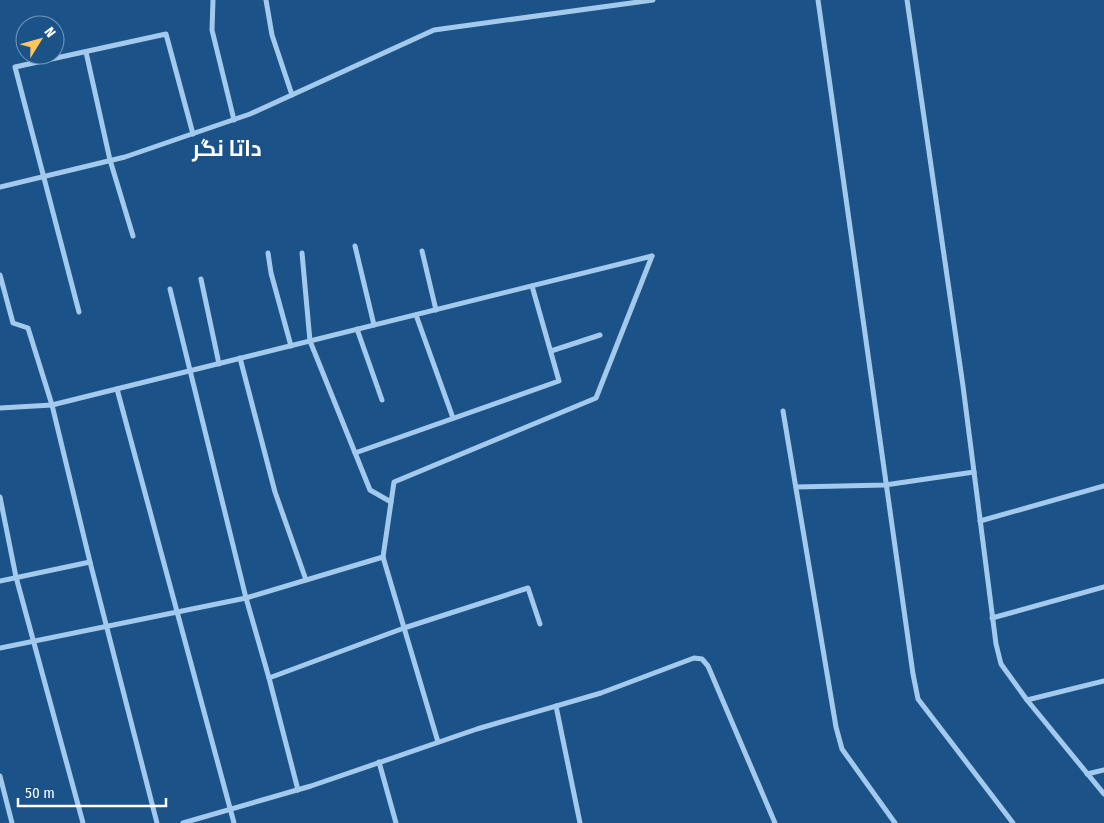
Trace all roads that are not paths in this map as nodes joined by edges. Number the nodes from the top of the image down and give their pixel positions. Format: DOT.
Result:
graph roads {
  1 [pos="213,0"];
  2 [pos="266,0"];
  3 [pos="654,0"];
  4 [pos="818,0"];
  5 [pos="907,0"];
  6 [pos="86,52"];
  7 [pos="292,95"];
  8 [pos="234,120"];
  9 [pos="193,134"];
  10 [pos="110,160"];
  11 [pos="44,176"];
  12 [pos="0,187"];
  13 [pos="133,236"];
  14 [pos="355,246"];
  15 [pos="422,251"];
  16 [pos="268,253"];
  17 [pos="302,253"];
  18 [pos="0,275"];
  19 [pos="200,279"];
  20 [pos="532,286"];
  21 [pos="170,289"];
  22 [pos="436,310"];
  23 [pos="79,312"];
  24 [pos="416,315"];
  25 [pos="374,325"];
  26 [pos="357,329"];
  27 [pos="600,335"];
  28 [pos="310,341"];
  29 [pos="291,346"];
  30 [pos="551,351"];
  31 [pos="240,358"];
  32 [pos="219,364"];
  33 [pos="190,371"];
  34 [pos="118,389"];
  35 [pos="382,400"];
  36 [pos="52,405"];
  37 [pos="0,408"];
  38 [pos="783,411"];
  39 [pos="453,418"];
  40 [pos="355,453"];
  41 [pos="974,472"];
  42 [pos="885,485"];
  43 [pos="1104,486"];
  44 [pos="796,488"];
  45 [pos="0,497"];
  46 [pos="391,502"];
  47 [pos="980,521"];
  48 [pos="383,557"];
  49 [pos="90,562"];
  50 [pos="16,577"];
  51 [pos="306,580"];
  52 [pos="0,581"];
  53 [pos="1104,587"];
  54 [pos="246,598"];
  55 [pos="177,612"];
  56 [pos="992,618"];
  57 [pos="540,624"];
  58 [pos="106,626"];
  59 [pos="404,628"];
  60 [pos="33,641"];
  61 [pos="0,648"];
  62 [pos="269,678"];
  63 [pos="1104,681"];
  64 [pos="1027,700"];
  65 [pos="556,706"];
  66 [pos="438,742"];
  67 [pos="379,762"];
  68 [pos="1104,770"];
  69 [pos="1088,774"];
  70 [pos="0,776"];
  71 [pos="298,790"];
  72 [pos="1104,794"];
  73 [pos="230,809"];
  74 [pos="12,823"];
  75 [pos="84,823"];
  76 [pos="157,823"];
  77 [pos="183,823"];
  78 [pos="234,823"];
  79 [pos="396,823"];
  80 [pos="580,823"];
  81 [pos="775,823"];
  82 [pos="895,823"];
  83 [pos="1013,823"];
  1 -- 8 [label="street"];
  2 -- 7 [label="street"];
  3 -- 7 [label="street"];
  4 -- 42 [label="street"];
  5 -- 41 [label="street"];
  6 -- 9 [label="street"];
  6 -- 10 [label="street"];
  6 -- 11 [label="street"];
  7 -- 8 [label="street"];
  8 -- 9 [label="street"];
  9 -- 10 [label="street"];
  10 -- 11 [label="street"];
  10 -- 13 [label="street"];
  11 -- 12 [label="street"];
  11 -- 23 [label="street"];
  14 -- 25 [label="street"];
  15 -- 22 [label="street"];
  16 -- 29 [label="street"];
  17 -- 28 [label="street"];
  18 -- 36 [label="street"];
  19 -- 32 [label="street"];
  20 -- 22 [label="street"];
  20 -- 30 [label="street"];
  20 -- 46 [label="street"];
  21 -- 33 [label="street"];
  22 -- 24 [label="street"];
  24 -- 25 [label="street"];
  24 -- 39 [label="street"];
  25 -- 26 [label="street"];
  26 -- 28 [label="street"];
  26 -- 35 [label="street"];
  27 -- 30 [label="street"];
  28 -- 29 [label="street"];
  28 -- 40 [label="street"];
  29 -- 31 [label="street"];
  30 -- 39 [label="street"];
  31 -- 32 [label="street"];
  31 -- 51 [label="street"];
  32 -- 33 [label="street"];
  33 -- 34 [label="street"];
  33 -- 54 [label="street"];
  34 -- 36 [label="street"];
  34 -- 55 [label="street"];
  36 -- 37 [label="street"];
  36 -- 49 [label="street"];
  38 -- 44 [label="street"];
  39 -- 40 [label="street"];
  40 -- 46 [label="street"];
  41 -- 42 [label="street"];
  41 -- 47 [label="street"];
  42 -- 44 [label="street"];
  42 -- 83 [label="street"];
  43 -- 47 [label="street"];
  44 -- 82 [label="street"];
  45 -- 50 [label="street"];
  46 -- 48 [label="street"];
  47 -- 56 [label="street"];
  48 -- 51 [label="street"];
  48 -- 59 [label="street"];
  49 -- 50 [label="street"];
  49 -- 58 [label="street"];
  50 -- 52 [label="street"];
  50 -- 60 [label="street"];
  51 -- 54 [label="street"];
  53 -- 56 [label="street"];
  54 -- 55 [label="street"];
  54 -- 62 [label="street"];
  55 -- 58 [label="street"];
  55 -- 73 [label="street"];
  56 -- 64 [label="street"];
  57 -- 59 [label="street"];
  58 -- 60 [label="street"];
  58 -- 76 [label="street"];
  59 -- 62 [label="street"];
  59 -- 66 [label="street"];
  60 -- 61 [label="street"];
  60 -- 75 [label="street"];
  62 -- 71 [label="street"];
  63 -- 64 [label="street"];
  64 -- 69 [label="street"];
  65 -- 66 [label="street"];
  65 -- 80 [label="street"];
  65 -- 81 [label="street"];
  66 -- 67 [label="street"];
  67 -- 71 [label="street"];
  67 -- 79 [label="street"];
  68 -- 69 [label="street"];
  69 -- 72 [label="street"];
  70 -- 74 [label="street"];
  71 -- 73 [label="street"];
  73 -- 77 [label="street"];
  73 -- 78 [label="street"];
}
